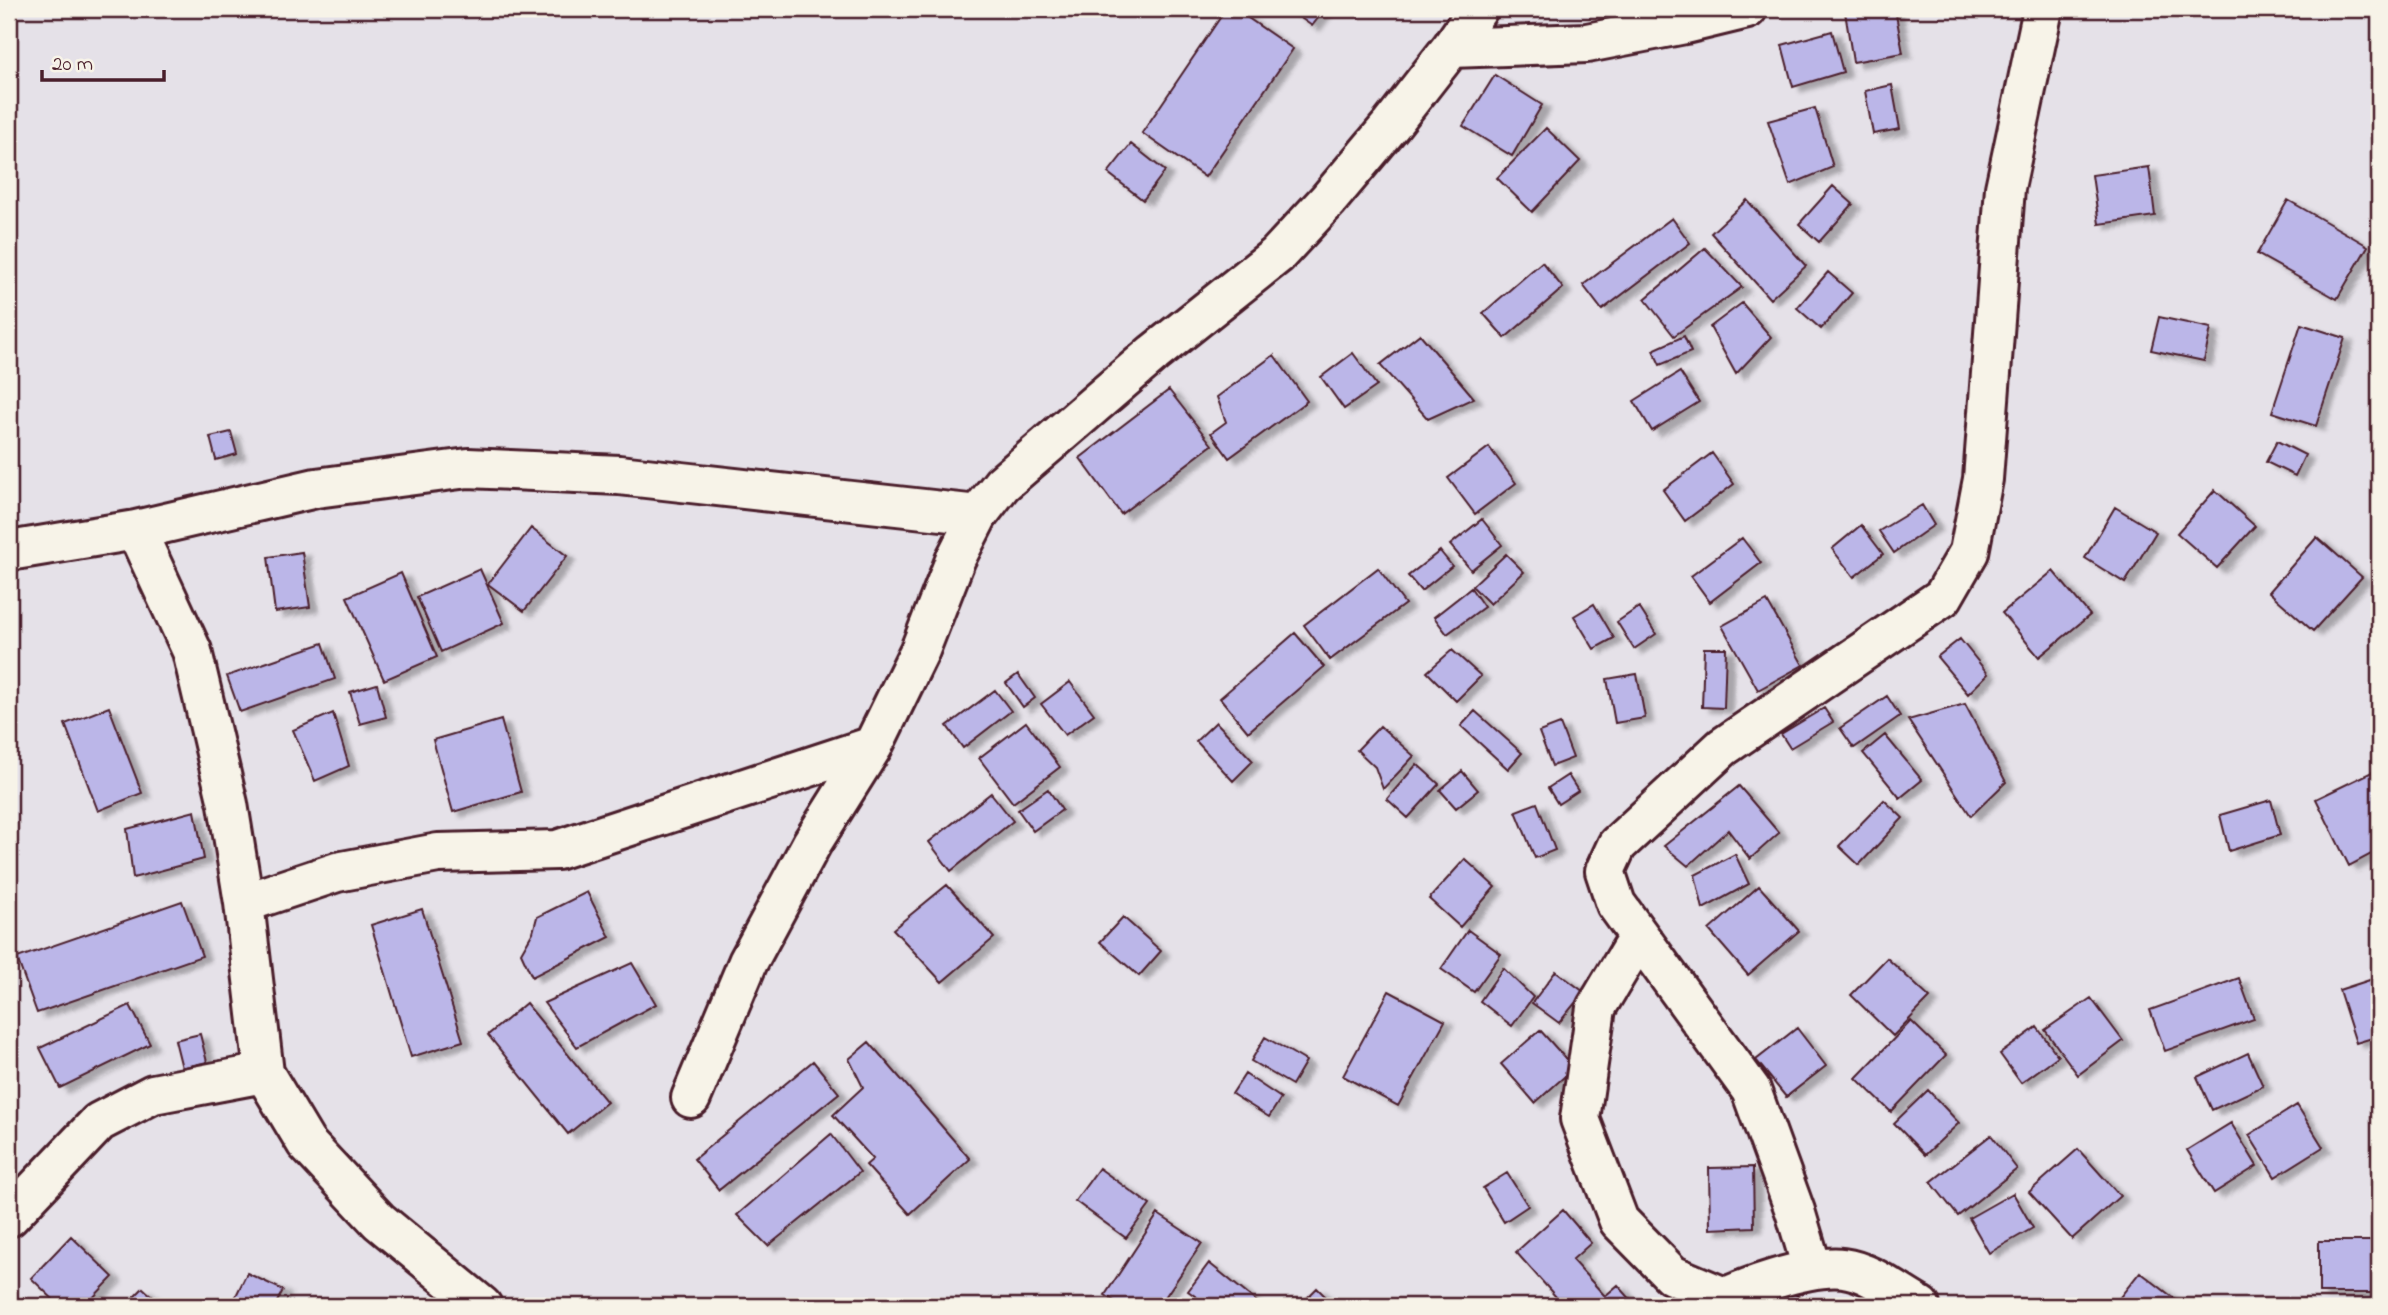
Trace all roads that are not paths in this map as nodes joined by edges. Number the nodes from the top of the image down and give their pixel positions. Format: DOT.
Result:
graph roads {
  1 [pos="1478,9"];
  2 [pos="1747,9"];
  3 [pos="2043,9"];
  4 [pos="1451,48"];
  5 [pos="978,515"];
  6 [pos="136,530"];
  7 [pos="9,551"];
  8 [pos="873,746"];
  9 [pos="244,903"];
  10 [pos="1639,936"];
  11 [pos="264,1073"];
  12 [pos="691,1098"];
  13 [pos="9,1217"];
  14 [pos="1812,1268"];
  15 [pos="1716,1302"];
  16 [pos="482,1306"];
  17 [pos="1920,1306"];
  1 -- 4 [label="street"];
  2 -- 4 [label="street"];
  3 -- 10 [label="street"];
  4 -- 5 [label="street"];
  5 -- 6 [label="street"];
  5 -- 8 [label="street"];
  6 -- 7 [label="street"];
  6 -- 9 [label="street"];
  8 -- 9 [label="street"];
  8 -- 12 [label="street"];
  9 -- 11 [label="street"];
  10 -- 14 [label="street"];
  10 -- 15 [label="street"];
  11 -- 13 [label="street"];
  11 -- 16 [label="street"];
  14 -- 15 [label="street"];
  14 -- 17 [label="street"];
}
